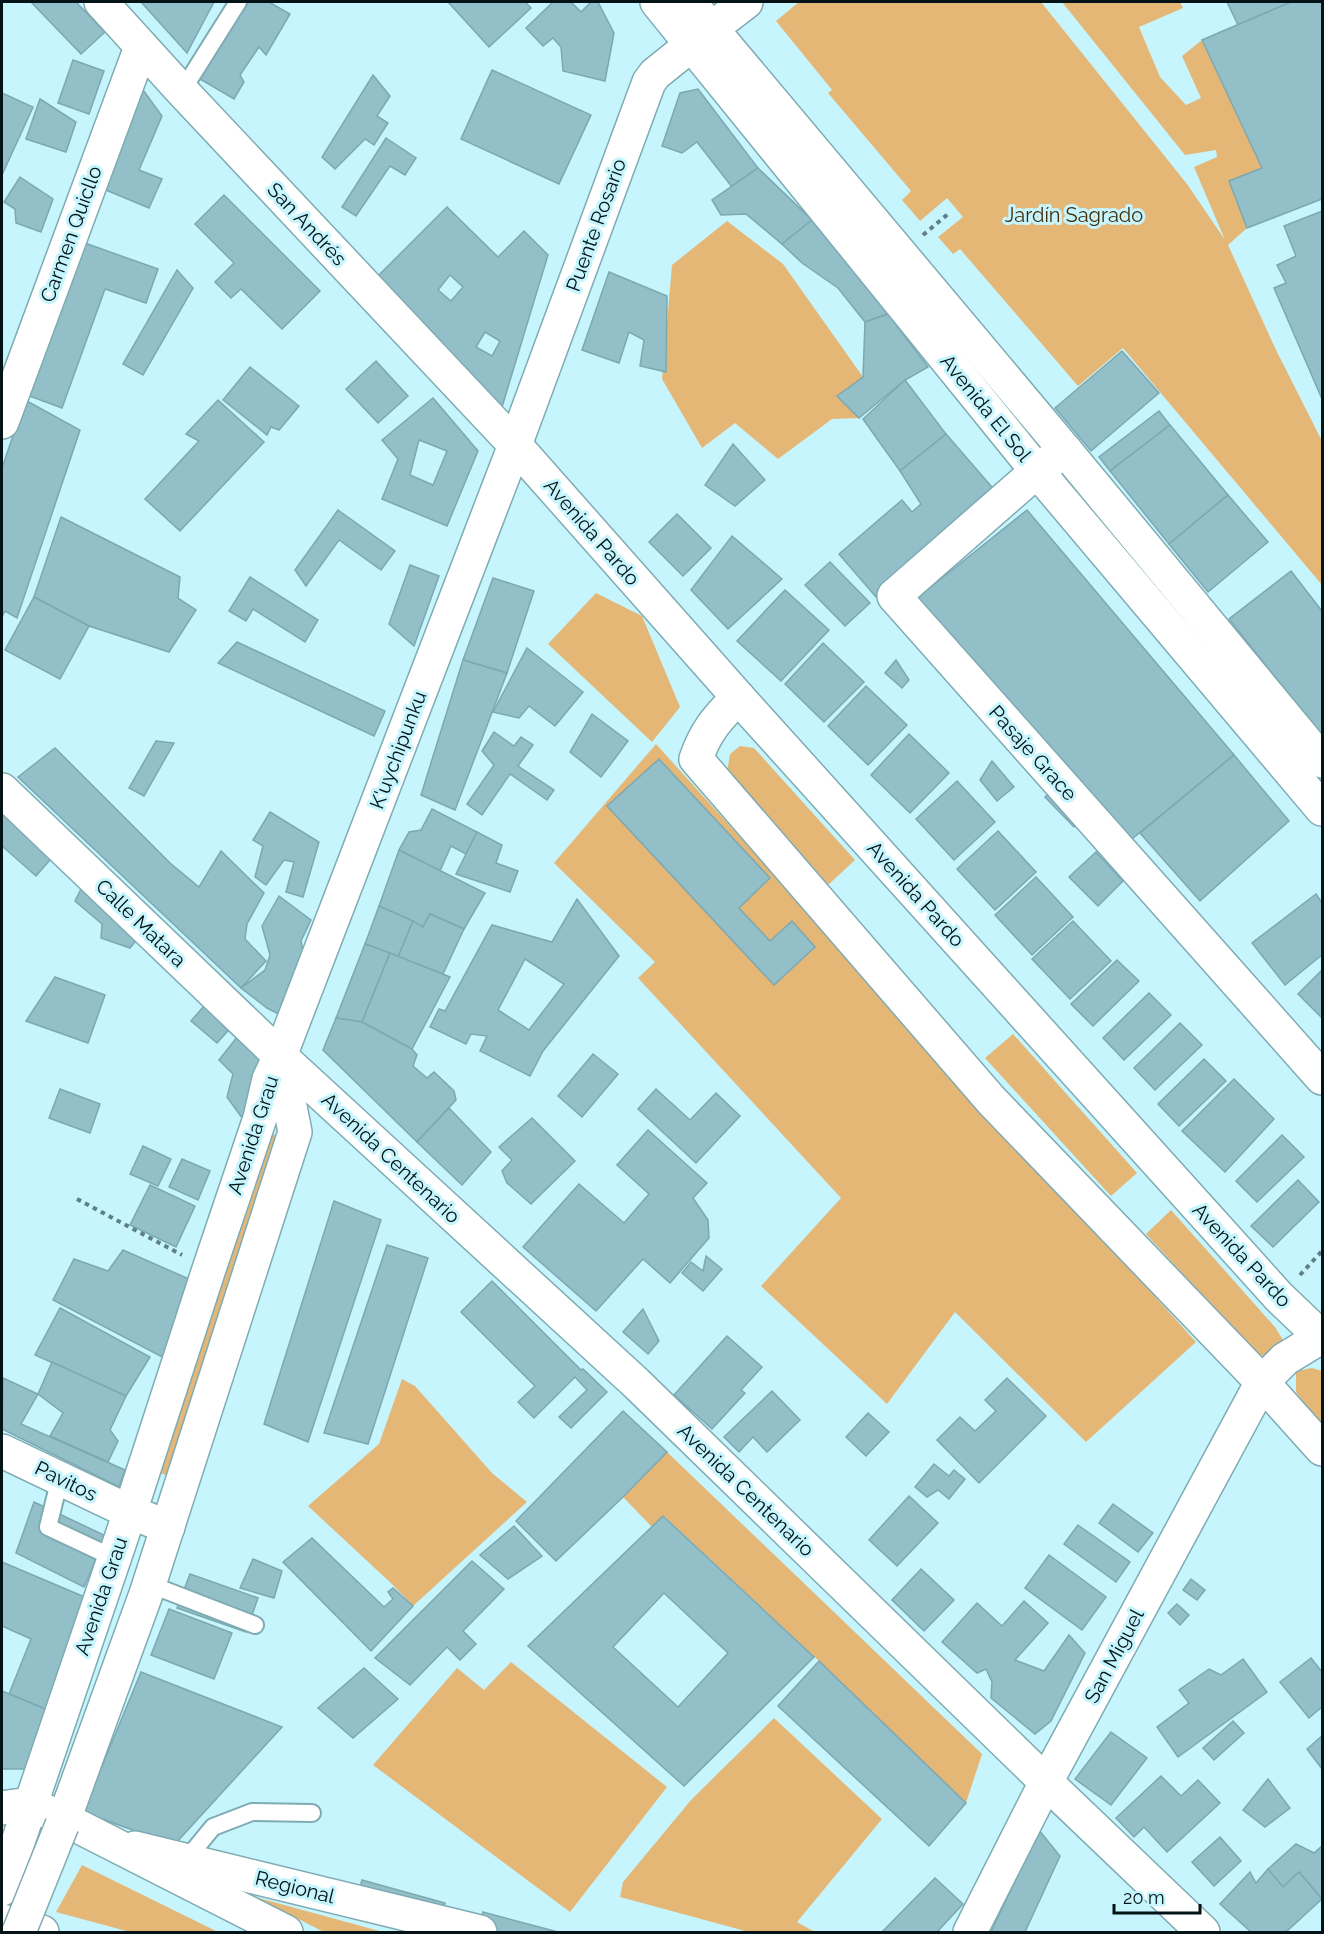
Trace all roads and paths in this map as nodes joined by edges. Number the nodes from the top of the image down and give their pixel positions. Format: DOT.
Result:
graph roads {
  1 [pos="101,2"];
  2 [pos="238,2"];
  3 [pos="657,2"];
  4 [pos="689,2"];
  5 [pos="746,2"];
  6 [pos="701,37"];
  7 [pos="141,47"];
  8 [pos="182,92"];
  9 [pos="948,214"];
  10 [pos="920,238"];
  11 [pos="2,422"];
  12 [pos="515,445"];
  13 [pos="1065,450"];
  14 [pos="1037,471"];
  15 [pos="738,697"];
  16 [pos="1323,761"];
  17 [pos="2,790"];
  18 [pos="1323,809"];
  19 [pos="280,1056"];
  20 [pos="1323,1078"];
  21 [pos="77,1199"];
  22 [pos="209,1269"];
  23 [pos="1322,1338"];
  24 [pos="1262,1382"];
  25 [pos="1323,1449"];
  26 [pos="2,1450"];
  27 [pos="60,1478"];
  28 [pos="130,1512"];
  29 [pos="168,1527"];
  30 [pos="114,1558"];
  31 [pos="149,1584"];
  32 [pos="255,1625"];
  33 [pos="1046,1782"];
  34 [pos="15,1804"];
  35 [pos="312,1813"];
  36 [pos="63,1822"];
  37 [pos="110,1842"];
  38 [pos="185,1861"];
  39 [pos="2,1889"];
  40 [pos="2,1921"];
  41 [pos="19,1932"];
  42 [pos="42,1932"];
  43 [pos="286,1932"];
  44 [pos="480,1932"];
  45 [pos="970,1932"];
  46 [pos="1203,1932"];
  1 -- 7 [label="street, San Andrés"];
  2 -- 8 [label="lane"];
  3 -- 6 [label="street, Avenida El Sol"];
  4 -- 6 [label="street, Avenida El Sol"];
  5 -- 6 [label="street, Puente Rosario"];
  6 -- 12 [label="street, Puente Rosario"];
  6 -- 13 [label="street, Avenida El Sol"];
  6 -- 14 [label="street, Avenida El Sol"];
  7 -- 8 [label="street, San Andrés"];
  7 -- 11 [label="street, Carmen Quicllo"];
  8 -- 12 [label="street, San Andrés"];
  9 -- 10 [label="path"];
  12 -- 15 [label="street, Avenida Pardo"];
  12 -- 19 [label="street, K'uychipunku"];
  13 -- 14 [label="street, Pasaje Grace"];
  13 -- 16 [label="street, Avenida El Sol"];
  14 -- 18 [label="street, Avenida El Sol"];
  14 -- 20 [label="street, Pasaje Grace"];
  15 -- 23 [label="street, Avenida Pardo"];
  15 -- 24 [label="street"];
  17 -- 19 [label="street, Calle Matara"];
  19 -- 22 [label="street, Avenida Grau"];
  19 -- 29 [label="street, Avenida Grau"];
  19 -- 33 [label="street, Avenida Centenario"];
  21 -- 22 [label="path"];
  22 -- 28 [label="street, Avenida Grau"];
  23 -- 24 [label="street, San Miguel"];
  24 -- 25 [label="street"];
  24 -- 33 [label="street, San Miguel"];
  26 -- 27 [label="street, Pavitos"];
  27 -- 28 [label="street, Pavitos"];
  27 -- 30 [label="lane"];
  28 -- 29 [label="street, Pavitos"];
  28 -- 30 [label="street, Avenida Grau"];
  29 -- 31 [label="street, Avenida Grau"];
  30 -- 34 [label="street, Avenida Grau"];
  31 -- 32 [label="lane"];
  31 -- 36 [label="street, Avenida Grau"];
  33 -- 45 [label="street, San Miguel"];
  33 -- 46 [label="street, Avenida Centenario"];
  34 -- 36 [label="street"];
  34 -- 39 [label="street, Avenida Grau"];
  35 -- 38 [label="lane"];
  36 -- 37 [label="street"];
  36 -- 41 [label="street, Avenida Grau, bridge"];
  37 -- 38 [label="street, Regional"];
  37 -- 43 [label="street"];
  38 -- 44 [label="street, Regional"];
  40 -- 42 [label="street"];
}
